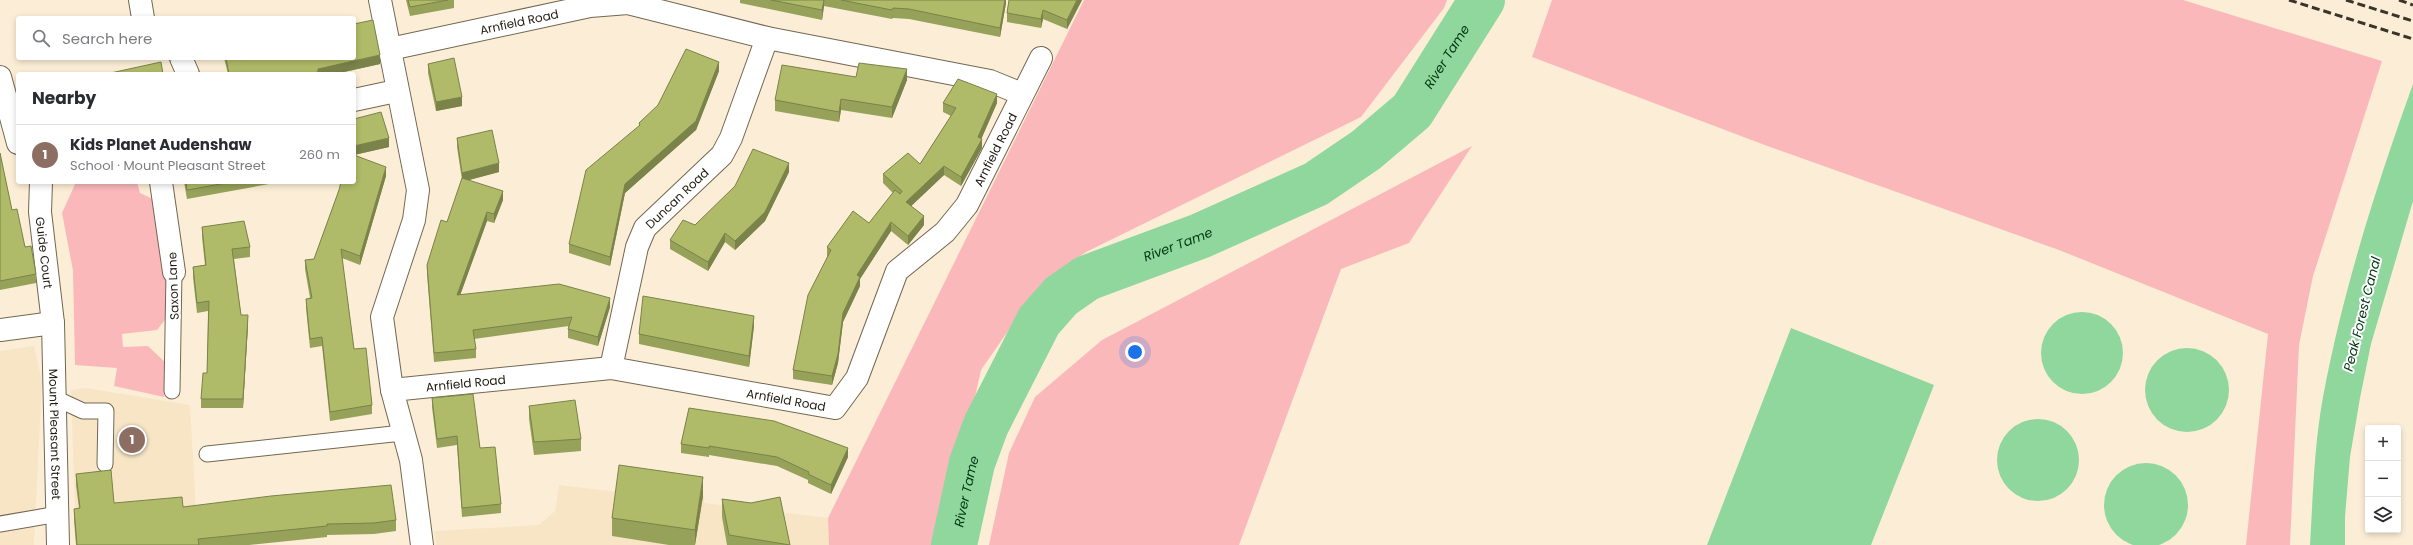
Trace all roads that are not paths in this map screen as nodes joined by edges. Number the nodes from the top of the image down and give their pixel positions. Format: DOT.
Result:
graph roads {
  1 [pos="140,0"];
  2 [pos="380,0"];
  3 [pos="143,16"];
  4 [pos="767,38"];
  5 [pos="390,49"];
  6 [pos="1041,58"];
  7 [pos="182,60"];
  8 [pos="187,72"];
  9 [pos="0,77"];
  10 [pos="396,91"];
  11 [pos="1022,94"];
  12 [pos="356,100"];
  13 [pos="16,136"];
  14 [pos="41,184"];
  15 [pos="161,184"];
  16 [pos="174,272"];
  17 [pos="53,322"];
  18 [pos="0,330"];
  19 [pos="611,368"];
  20 [pos="392,390"];
  21 [pos="172,391"];
  22 [pos="55,398"];
  23 [pos="402,433"];
  24 [pos="207,454"];
  25 [pos="105,464"];
  26 [pos="58,514"];
  27 [pos="0,524"];
  28 [pos="58,545"];
  29 [pos="422,545"];
  1 -- 3 [label="street"];
  2 -- 5 [label="street"];
  4 -- 5 [label="street, Arnfield Road"];
  4 -- 11 [label="street, Arnfield Road"];
  4 -- 19 [label="street, Duncan Road"];
  5 -- 10 [label="street"];
  6 -- 11 [label="street, Arnfield Road"];
  7 -- 8 [label="street"];
  9 -- 13 [label="street"];
  10 -- 12 [label="street"];
  10 -- 20 [label="street"];
  11 -- 19 [label="street, Arnfield Road"];
  14 -- 17 [label="street, Guide Court"];
  15 -- 16 [label="street, Saxon Lane"];
  16 -- 21 [label="lane, Saxon Lane"];
  17 -- 18 [label="street"];
  17 -- 22 [label="street, Mount Pleasant Street"];
  19 -- 20 [label="street, Arnfield Road"];
  20 -- 23 [label="street"];
  22 -- 25 [label="lane"];
  22 -- 26 [label="street, Mount Pleasant Street"];
  23 -- 24 [label="lane"];
  23 -- 29 [label="street"];
  26 -- 27 [label="lane"];
  26 -- 28 [label="street, Mount Pleasant Street"];
}
